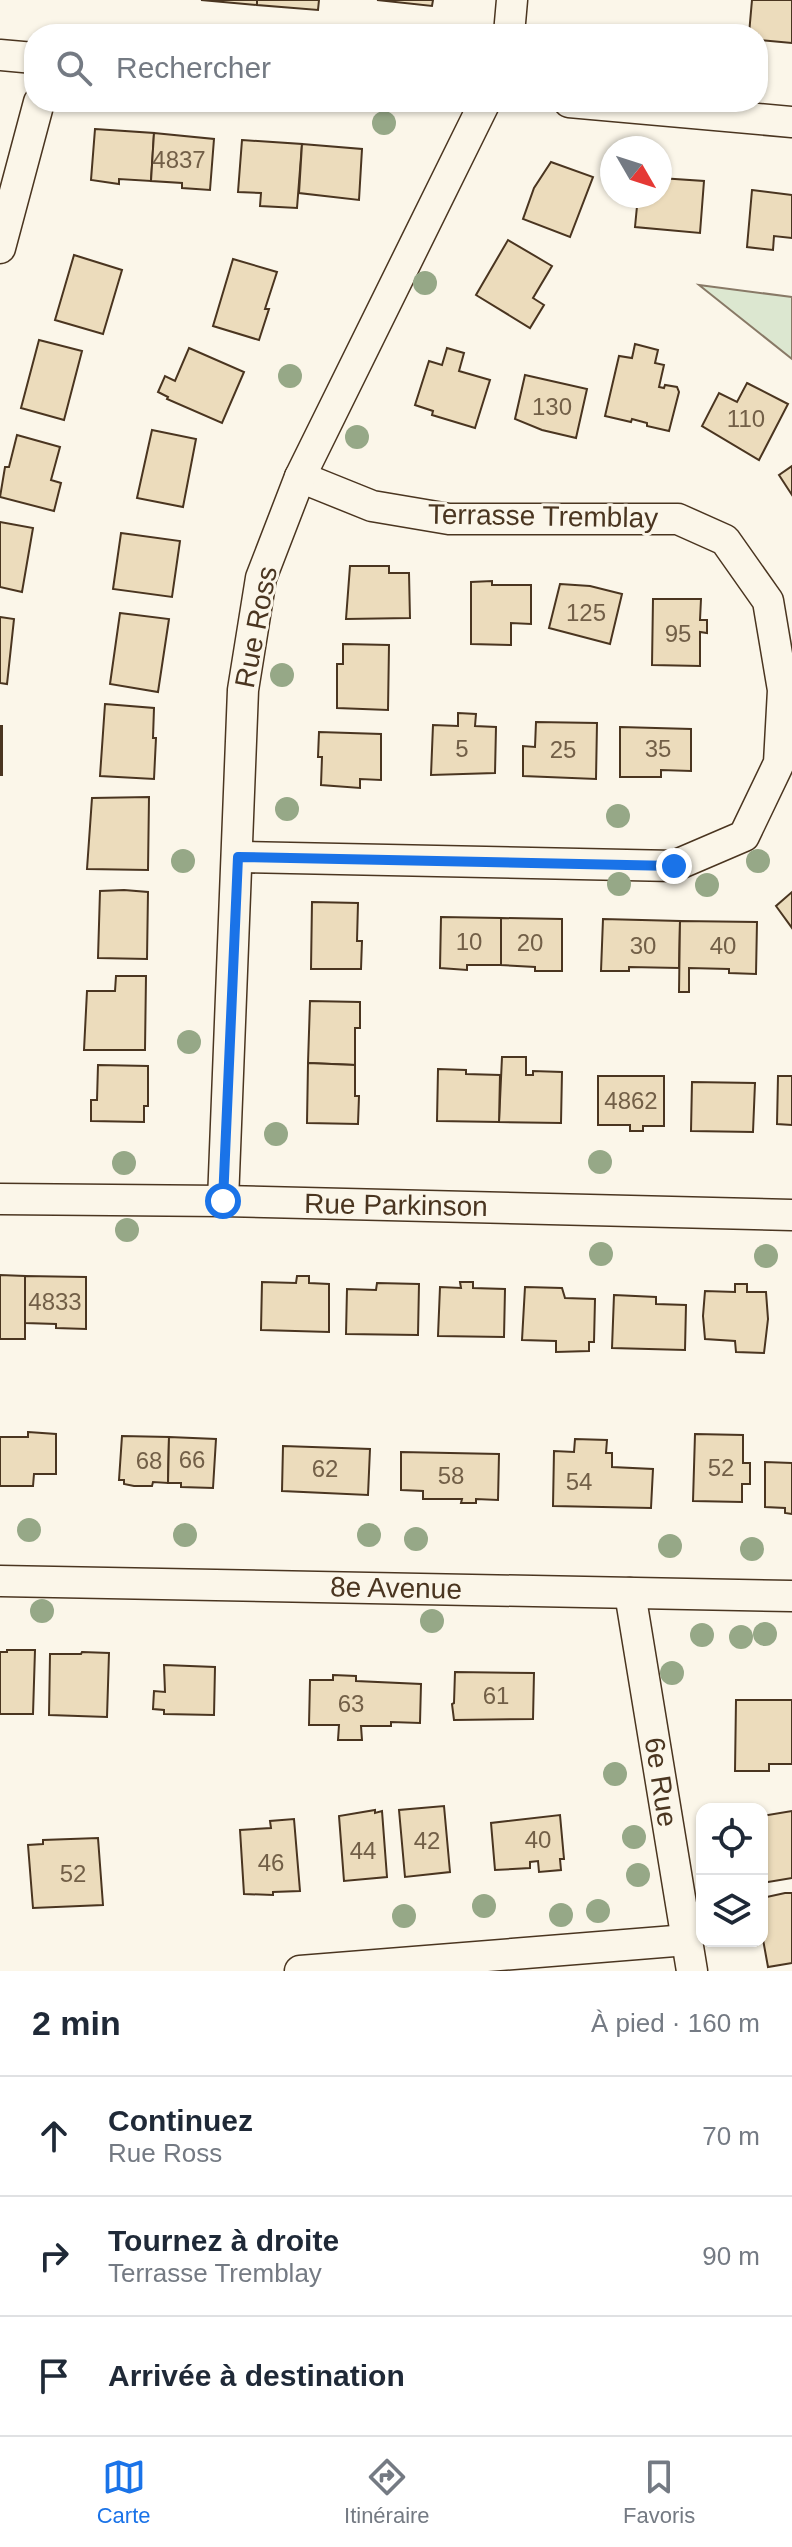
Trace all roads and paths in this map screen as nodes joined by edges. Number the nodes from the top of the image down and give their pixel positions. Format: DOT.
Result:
graph roads {
  1 [pos="512,0"];
  2 [pos="510,24"];
  3 [pos="0,55"];
  4 [pos="24,57"];
  5 [pos="36,112"];
  6 [pos="480,112"];
  7 [pos="680,112"];
  8 [pos="792,122"];
  9 [pos="0,248"];
  10 [pos="300,477"];
  11 [pos="238,857"];
  12 [pos="0,1199"];
  13 [pos="223,1201"];
  14 [pos="792,1215"];
  15 [pos="0,1581"];
  16 [pos="630,1593"];
  17 [pos="792,1596"];
  18 [pos="687,1940"];
  19 [pos="300,1971"];
  20 [pos="692,1971"];
  1 -- 2 [label="street"];
  3 -- 4 [label="street"];
  5 -- 9 [label="street"];
  6 -- 10 [label="street, Rue Ross"];
  7 -- 8 [label="street"];
  10 -- 11 [label="street, Rue Ross"];
  10 -- 11 [label="street, Terrasse Tremblay"];
  11 -- 13 [label="street, Rue Ross"];
  12 -- 13 [label="street, Rue Parkinson"];
  13 -- 14 [label="street, Rue Parkinson"];
  15 -- 16 [label="street, 8e Avenue"];
  16 -- 17 [label="street, 8e Avenue"];
  16 -- 18 [label="street, 6e Rue"];
  18 -- 19 [label="street"];
  18 -- 20 [label="street, 6e Rue"];
}
